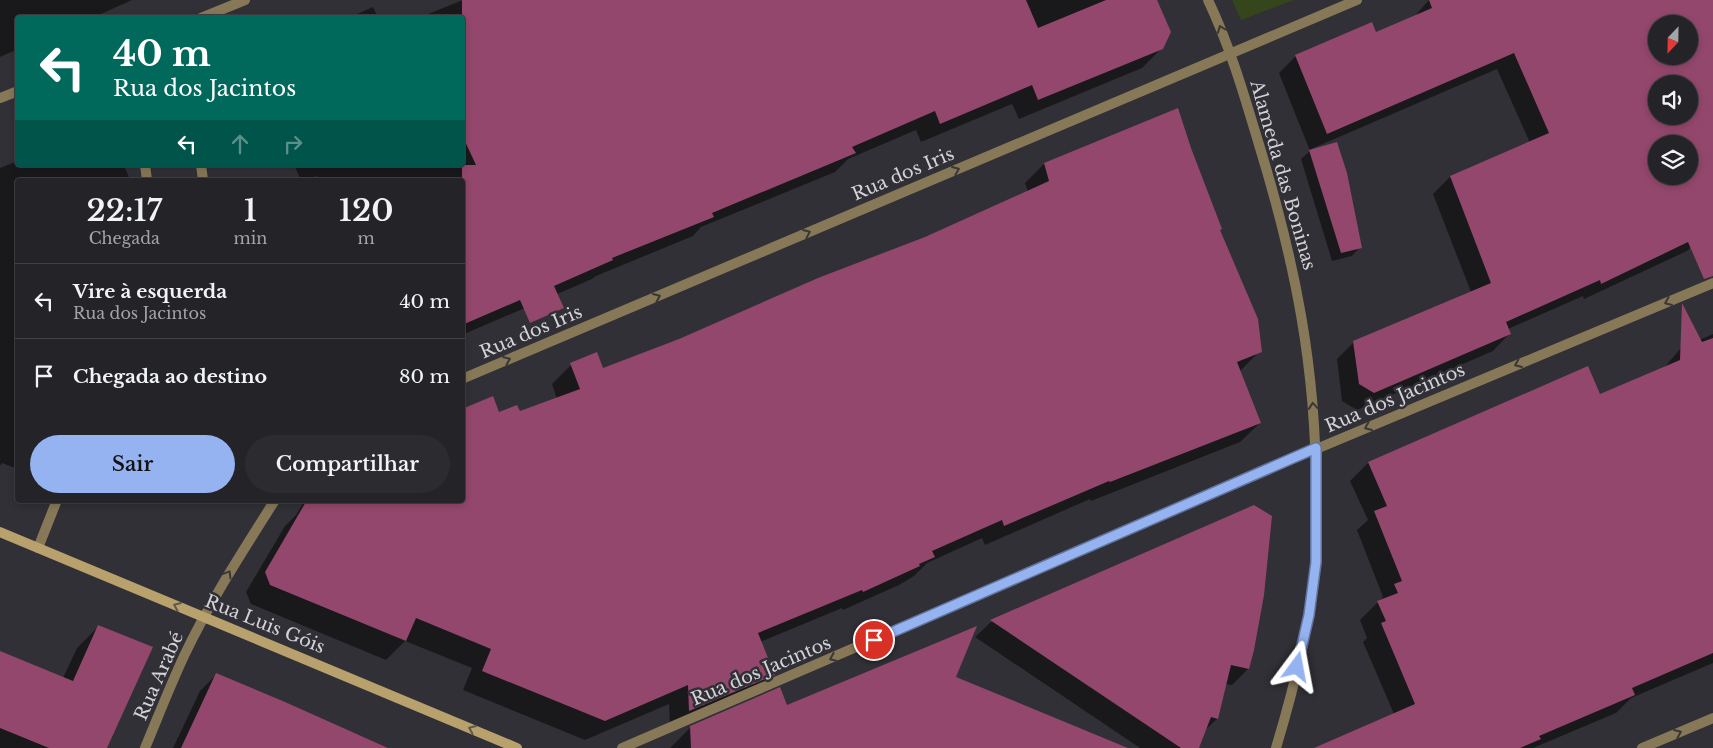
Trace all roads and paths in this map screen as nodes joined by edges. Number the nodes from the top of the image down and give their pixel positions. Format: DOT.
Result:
graph roads {
  1 [pos="245,0"];
  2 [pos="1208,0"];
  3 [pos="1357,0"];
  4 [pos="208,15"];
  5 [pos="1230,54"];
  6 [pos="15,92"];
  7 [pos="0,98"];
  8 [pos="1713,283"];
  9 [pos="465,378"];
  10 [pos="1316,448"];
  11 [pos="57,503"];
  12 [pos="273,503"];
  13 [pos="0,532"];
  14 [pos="38,548"];
  15 [pos="204,617"];
  16 [pos="1713,718"];
  17 [pos="146,748"];
  18 [pos="517,748"];
  19 [pos="622,748"];
  20 [pos="1276,748"];
  21 [pos="1642,748"];
  1 -- 4 [label="street"];
  5 -- 2 [label="street, Alameda das Boninas, one-way"];
  3 -- 5 [label="street, Rua dos Iris"];
  9 -- 5 [label="street, Rua dos Iris, one-way"];
  10 -- 5 [label="street, Alameda das Boninas, one-way"];
  6 -- 7 [label="street"];
  8 -- 10 [label="street, Rua dos Jacintos, one-way"];
  10 -- 19 [label="street, Rua dos Jacintos, one-way"];
  10 -- 20 [label="street, Alameda das Boninas"];
  11 -- 14 [label="street"];
  15 -- 12 [label="street, one-way"];
  13 -- 14 [label="street, Rua Luis Góis"];
  15 -- 14 [label="street, Rua Luis Góis, one-way"];
  15 -- 17 [label="street, Rua Arabé"];
  18 -- 15 [label="street, Rua Luis Góis, one-way"];
  21 -- 16 [label="street, one-way"];
}
